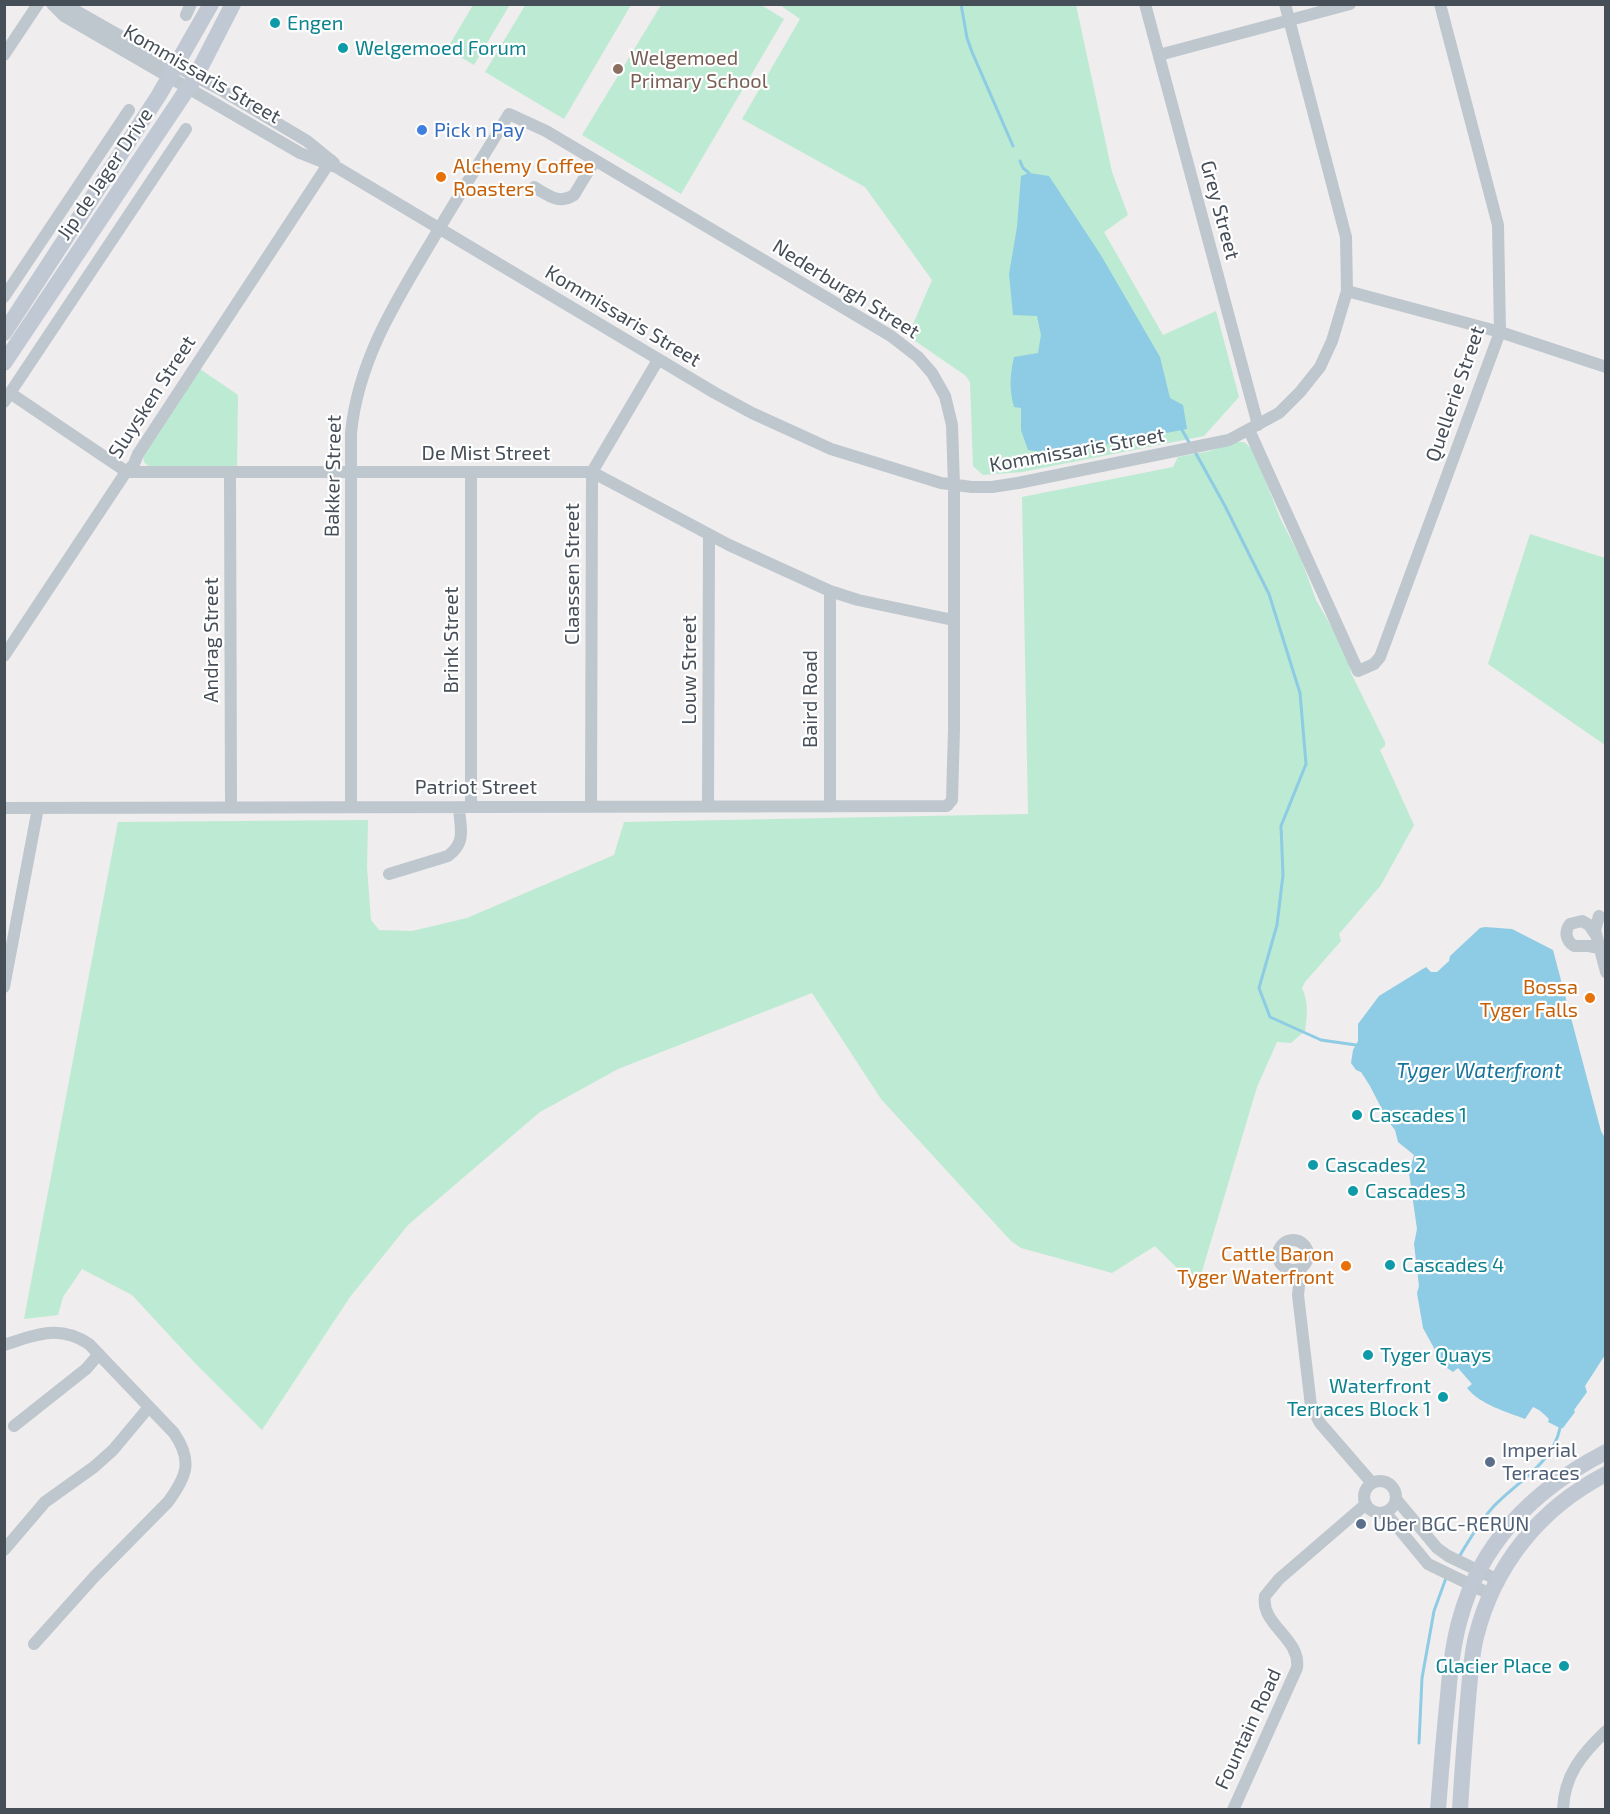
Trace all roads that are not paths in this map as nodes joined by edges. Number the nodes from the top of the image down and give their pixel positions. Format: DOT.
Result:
graph roads {
  1 [pos="38,4"];
  2 [pos="52,4"];
  3 [pos="64,4"];
  4 [pos="211,4"];
  5 [pos="232,4"];
  6 [pos="1145,4"];
  7 [pos="1285,4"];
  8 [pos="1350,4"];
  9 [pos="1440,4"];
  10 [pos="1289,20"];
  11 [pos="4,55"];
  12 [pos="1159,55"];
  13 [pos="172,72"];
  14 [pos="192,82"];
  15 [pos="129,110"];
  16 [pos="510,114"];
  17 [pos="186,129"];
  18 [pos="595,160"];
  19 [pos="333,164"];
  20 [pos="534,187"];
  21 [pos="440,228"];
  22 [pos="1347,291"];
  23 [pos="4,297"];
  24 [pos="1500,332"];
  25 [pos="4,333"];
  26 [pos="658,360"];
  27 [pos="4,363"];
  28 [pos="1605,367"];
  29 [pos="7,398"];
  30 [pos="1254,428"];
  31 [pos="127,472"];
  32 [pos="230,472"];
  33 [pos="351,472"];
  34 [pos="471,472"];
  35 [pos="592,472"];
  36 [pos="954,486"];
  37 [pos="709,535"];
  38 [pos="830,591"];
  39 [pos="953,620"];
  40 [pos="4,656"];
  41 [pos="1358,671"];
  42 [pos="708,806"];
  43 [pos="830,806"];
  44 [pos="947,806"];
  45 [pos="231,807"];
  46 [pos="351,807"];
  47 [pos="465,807"];
  48 [pos="591,807"];
  49 [pos="4,808"];
  50 [pos="38,808"];
  51 [pos="389,873"];
  52 [pos="1599,916"];
  53 [pos="10,930"];
  54 [pos="1595,934"];
  55 [pos="1599,948"];
  56 [pos="1605,972"];
  57 [pos="5,983"];
  58 [pos="1301,1267"];
  59 [pos="1288,1269"];
  60 [pos="1298,1295"];
  61 [pos="4,1345"];
  62 [pos="99,1354"];
  63 [pos="149,1407"];
  64 [pos="14,1426"];
  65 [pos="1605,1452"];
  66 [pos="1605,1474"];
  67 [pos="1372,1483"];
  68 [pos="1396,1499"];
  69 [pos="1366,1504"];
  70 [pos="1385,1512"];
  71 [pos="4,1550"];
  72 [pos="1476,1579"];
  73 [pos="1495,1587"];
  74 [pos="34,1644"];
  75 [pos="1605,1731"];
  76 [pos="1233,1809"];
  77 [pos="1438,1809"];
  78 [pos="1460,1809"];
  79 [pos="1563,1809"];
  1 -- 11 [label="street"];
  2 -- 13 [label="street, Kommissaris Street"];
  3 -- 13 [label="street, Kommissaris Street"];
  4 -- 13 [label="main road, Jip de Jager Drive"];
  5 -- 14 [label="main road, Jip de Jager Drive"];
  6 -- 12 [label="street, Grey Street"];
  7 -- 10 [label="street, Kommissaris Street"];
  8 -- 10 [label="street"];
  9 -- 24 [label="street, Quellerie Street"];
  10 -- 12 [label="street"];
  10 -- 22 [label="street, Kommissaris Street"];
  12 -- 30 [label="street, Grey Street"];
  13 -- 14 [label="street, Kommissaris Street"];
  13 -- 25 [label="main road, Jip de Jager Drive"];
  14 -- 19 [label="street, Kommissaris Street"];
  14 -- 27 [label="main road, Jip de Jager Drive"];
  15 -- 23 [label="street"];
  16 -- 18 [label="street, Nederburgh Street"];
  16 -- 21 [label="street, Bakker Street"];
  17 -- 29 [label="street"];
  18 -- 20 [label="street"];
  18 -- 36 [label="street, Nederburgh Street"];
  19 -- 21 [label="street, Kommissaris Street"];
  19 -- 31 [label="street, Sluysken Street"];
  21 -- 26 [label="street, Kommissaris Street"];
  21 -- 33 [label="street, Bakker Street"];
  22 -- 24 [label="street"];
  22 -- 30 [label="street, Kommissaris Street"];
  24 -- 28 [label="street"];
  24 -- 41 [label="street, Quellerie Street"];
  26 -- 35 [label="street"];
  26 -- 36 [label="street, Kommissaris Street"];
  29 -- 31 [label="street"];
  30 -- 36 [label="street, Kommissaris Street"];
  30 -- 41 [label="street, Grey Street"];
  31 -- 32 [label="street, De Mist Street"];
  31 -- 40 [label="street, Sluysken Street"];
  32 -- 33 [label="street, De Mist Street"];
  32 -- 45 [label="street, Andrag Street"];
  33 -- 34 [label="street, De Mist Street"];
  33 -- 46 [label="street, Bakker Street"];
  34 -- 35 [label="street, De Mist Street"];
  34 -- 47 [label="street, Brink Street"];
  35 -- 37 [label="street, De Mist Street"];
  35 -- 48 [label="street, Claassen Street"];
  36 -- 39 [label="street, Nederburgh Street"];
  37 -- 38 [label="street, De Mist Street"];
  37 -- 42 [label="street, Louw Street"];
  38 -- 39 [label="street, De Mist Street"];
  38 -- 43 [label="street, Baird Road"];
  39 -- 44 [label="street, Nederburgh Street"];
  42 -- 43 [label="street, Patriot Street"];
  42 -- 48 [label="street, Patriot Street"];
  43 -- 44 [label="street, Patriot Street"];
  45 -- 46 [label="street, Patriot Street"];
  45 -- 50 [label="street, Patriot Street"];
  46 -- 47 [label="street, Patriot Street"];
  47 -- 48 [label="street, Patriot Street"];
  47 -- 51 [label="street, Brink Street"];
  49 -- 50 [label="street, Patriot Street"];
  50 -- 53 [label="street"];
  52 -- 54 [label="street"];
  53 -- 57 [label="street"];
  54 -- 55 [label="street"];
  54 -- 55 [label="street"];
  55 -- 56 [label="street"];
  58 -- 59 [label="street"];
  58 -- 59 [label="street"];
  58 -- 60 [label="street"];
  59 -- 60 [label="street"];
  60 -- 67 [label="street"];
  61 -- 62 [label="street"];
  62 -- 63 [label="street"];
  62 -- 64 [label="street"];
  63 -- 71 [label="street"];
  63 -- 74 [label="street"];
  65 -- 72 [label="main road"];
  66 -- 73 [label="main road"];
  67 -- 68 [label="street"];
  67 -- 69 [label="street"];
  68 -- 70 [label="street"];
  68 -- 72 [label="street"];
  69 -- 70 [label="street"];
  69 -- 76 [label="street, Fountain Road"];
  70 -- 72 [label="street"];
  72 -- 73 [label="street"];
  72 -- 77 [label="main road"];
  73 -- 78 [label="main road"];
  75 -- 79 [label="street"];
}
